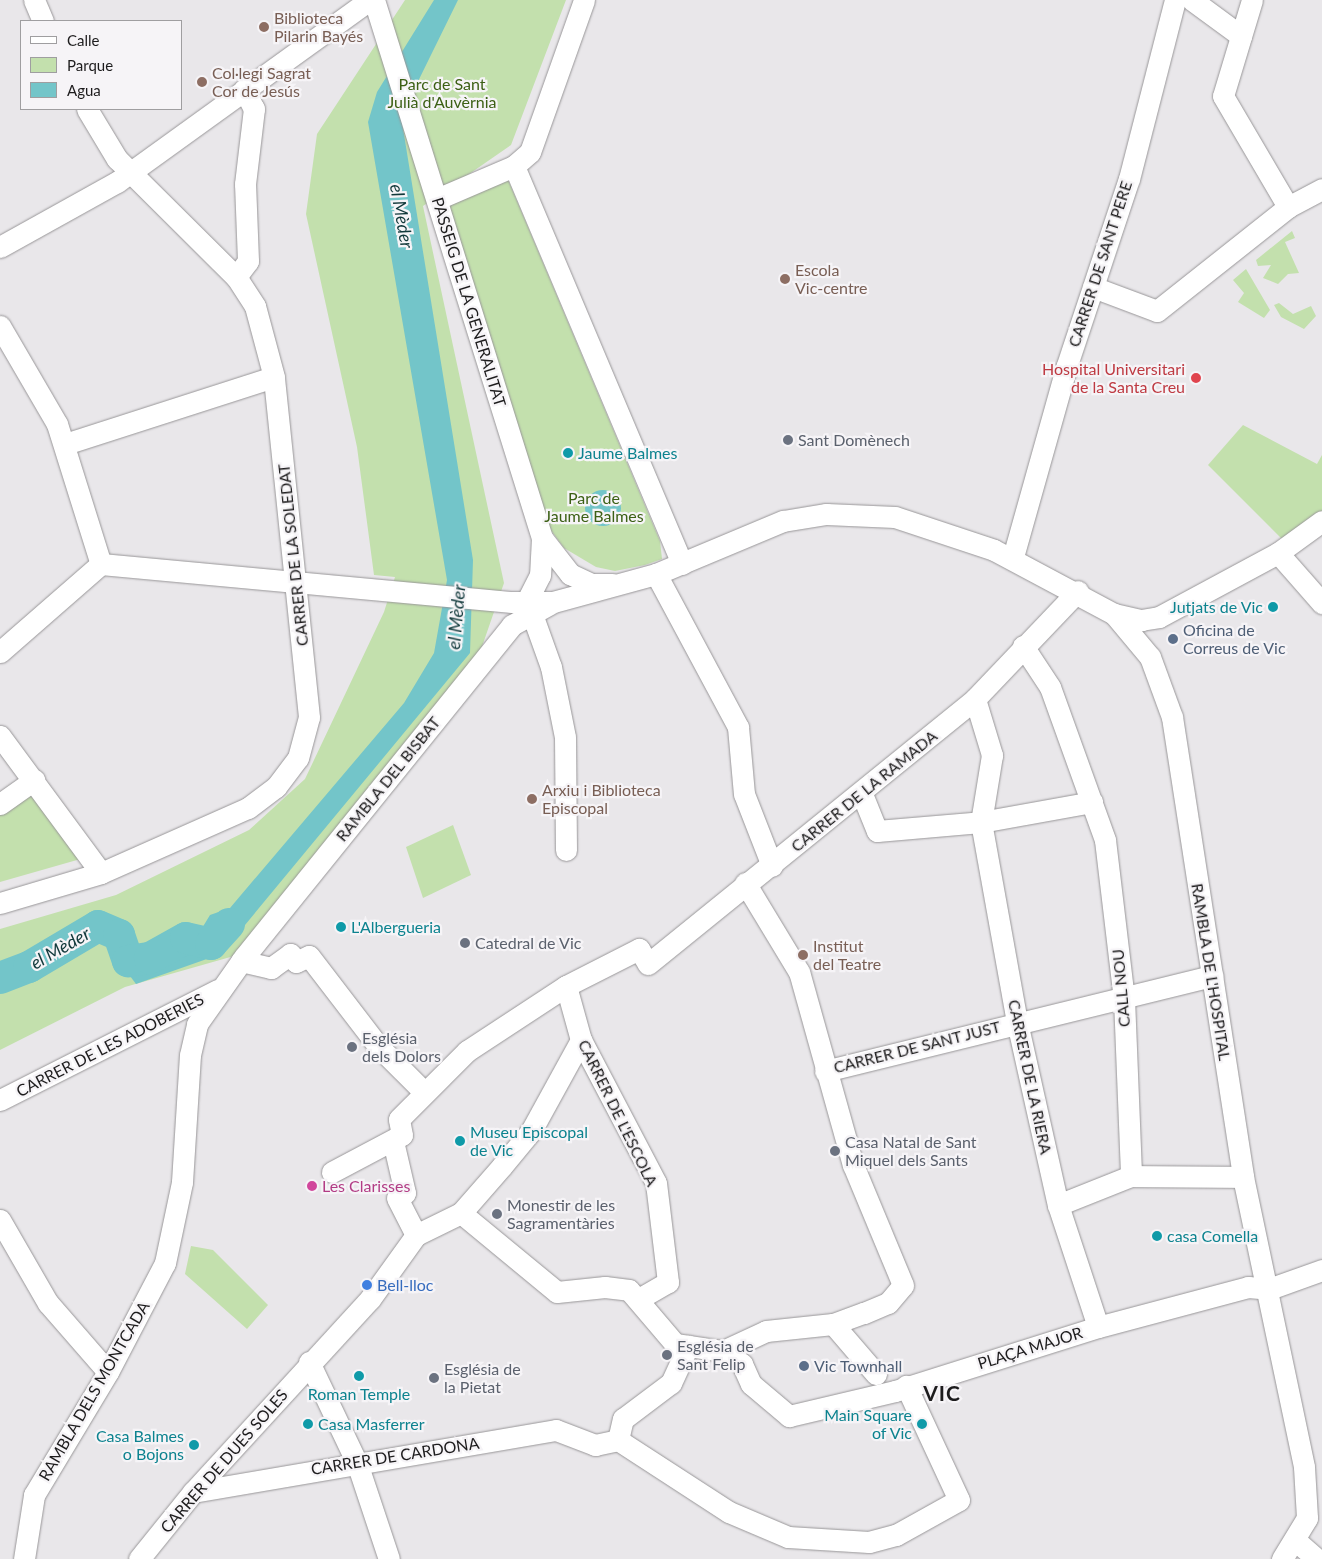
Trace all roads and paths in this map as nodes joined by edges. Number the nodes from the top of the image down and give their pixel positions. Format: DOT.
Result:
graph roads {
  1 [pos="34,0"];
  2 [pos="584,0"];
  3 [pos="1175,0"];
  4 [pos="1192,0"];
  5 [pos="1252,0"];
  6 [pos="374,5"];
  7 [pos="43,20"];
  8 [pos="1241,36"];
  9 [pos="244,89"];
  10 [pos="88,110"];
  11 [pos="514,166"];
  12 [pos="130,172"];
  13 [pos="1322,189"];
  14 [pos="434,190"];
  15 [pos="1288,207"];
  16 [pos="0,247"];
  17 [pos="236,277"];
  18 [pos="1093,287"];
  19 [pos="0,326"];
  20 [pos="274,377"];
  21 [pos="65,444"];
  22 [pos="1322,521"];
  23 [pos="542,538"];
  24 [pos="1278,553"];
  25 [pos="1013,556"];
  26 [pos="101,564"];
  27 [pos="682,564"];
  28 [pos="656,574"];
  29 [pos="297,581"];
  30 [pos="628,584"];
  31 [pos="1078,591"];
  32 [pos="1322,603"];
  33 [pos="523,607"];
  34 [pos="1114,614"];
  35 [pos="1159,617"];
  36 [pos="1024,646"];
  37 [pos="0,652"];
  38 [pos="1150,657"];
  39 [pos="975,699"];
  40 [pos="0,736"];
  41 [pos="34,780"];
  42 [pos="862,794"];
  43 [pos="1092,802"];
  44 [pos="0,804"];
  45 [pos="981,822"];
  46 [pos="566,850"];
  47 [pos="772,866"];
  48 [pos="101,873"];
  49 [pos="746,883"];
  50 [pos="0,902"];
  51 [pos="238,964"];
  52 [pos="1213,976"];
  53 [pos="566,986"];
  54 [pos="220,989"];
  55 [pos="1124,999"];
  56 [pos="1017,1022"];
  57 [pos="581,1040"];
  58 [pos="825,1071"];
  59 [pos="425,1093"];
  60 [pos="0,1100"];
  61 [pos="393,1141"];
  62 [pos="332,1172"];
  63 [pos="1131,1176"];
  64 [pos="1243,1178"];
  65 [pos="1058,1205"];
  66 [pos="461,1213"];
  67 [pos="0,1220"];
  68 [pos="416,1235"];
  69 [pos="1322,1270"];
  70 [pos="1269,1288"];
  71 [pos="639,1299"];
  72 [pos="833,1324"];
  73 [pos="1098,1328"];
  74 [pos="688,1346"];
  75 [pos="723,1352"];
  76 [pos="309,1362"];
  77 [pos="108,1372"];
  78 [pos="880,1384"];
  79 [pos="906,1386"];
  80 [pos="618,1440"];
  81 [pos="357,1463"];
  82 [pos="194,1492"];
  83 [pos="1296,1541"];
  84 [pos="24,1559"];
  85 [pos="139,1559"];
  86 [pos="389,1559"];
  87 [pos="1282,1559"];
  88 [pos="1317,1559"];
  1 -- 7 [label="street"];
  2 -- 11 [label="street"];
  3 -- 18 [label="street, CARRER DE SANT PERE"];
  4 -- 8 [label="street"];
  5 -- 8 [label="street"];
  6 -- 9 [label="street"];
  6 -- 14 [label="street, PASSEIG DE LA GENERALITAT"];
  8 -- 15 [label="street"];
  9 -- 12 [label="street"];
  9 -- 17 [label="street"];
  10 -- 12 [label="street, CARRER DE LA SOLEDAT"];
  11 -- 14 [label="street"];
  11 -- 27 [label="street"];
  12 -- 16 [label="street"];
  12 -- 17 [label="street, CARRER DE LA SOLEDAT"];
  13 -- 15 [label="street"];
  14 -- 23 [label="street, PASSEIG DE LA GENERALITAT"];
  15 -- 18 [label="street"];
  17 -- 20 [label="street, CARRER DE LA SOLEDAT"];
  18 -- 25 [label="street, CARRER DE SANT PERE"];
  19 -- 21 [label="street"];
  20 -- 21 [label="street"];
  20 -- 29 [label="street, CARRER DE LA SOLEDAT"];
  21 -- 26 [label="street"];
  22 -- 24 [label="street"];
  23 -- 30 [label="street"];
  23 -- 33 [label="street, PASSEIG DE LA GENERALITAT"];
  24 -- 32 [label="street"];
  24 -- 35 [label="street"];
  25 -- 27 [label="street, RAMBLA DE L'HOSPITAL"];
  25 -- 31 [label="street, RAMBLA DE L'HOSPITAL"];
  26 -- 29 [label="street"];
  26 -- 37 [label="street"];
  27 -- 28 [label="street, RAMBLA DE L'HOSPITAL"];
  28 -- 30 [label="street, RAMBLA DE L'HOSPITAL"];
  28 -- 47 [label="street"];
  29 -- 33 [label="street"];
  29 -- 48 [label="street, CARRER DE LA SOLEDAT"];
  30 -- 33 [label="street, RAMBLA DEL BISBAT"];
  31 -- 34 [label="street, RAMBLA DE L'HOSPITAL"];
  31 -- 36 [label="street, CARRER DE LA RAMADA"];
  33 -- 46 [label="street"];
  33 -- 51 [label="street, RAMBLA DEL BISBAT"];
  34 -- 35 [label="street, RAMBLA DE L'HOSPITAL"];
  34 -- 38 [label="street, RAMBLA DE L'HOSPITAL"];
  35 -- 38 [label="street"];
  36 -- 39 [label="street, CARRER DE LA RAMADA"];
  36 -- 43 [label="street, CALL NOU"];
  38 -- 52 [label="street, RAMBLA DE L'HOSPITAL"];
  39 -- 42 [label="street, CARRER DE LA RAMADA"];
  39 -- 45 [label="street, CARRER DE LA RIERA"];
  40 -- 41 [label="street"];
  41 -- 44 [label="street"];
  41 -- 48 [label="street"];
  42 -- 45 [label="street"];
  42 -- 47 [label="street, CARRER DE LA RAMADA"];
  43 -- 45 [label="street"];
  43 -- 55 [label="street, CALL NOU"];
  45 -- 56 [label="street, CARRER DE LA RIERA"];
  47 -- 49 [label="street, CARRER DE LA RAMADA"];
  48 -- 50 [label="street, CARRER DE LA SOLEDAT"];
  49 -- 53 [label="street, CARRER DE LA RAMADA"];
  49 -- 58 [label="street"];
  51 -- 54 [label="street, RAMBLA DELS MONTCADA"];
  51 -- 59 [label="street"];
  52 -- 55 [label="street, CARRER DE SANT JUST"];
  52 -- 64 [label="street, RAMBLA DE L'HOSPITAL"];
  53 -- 57 [label="street, CARRER DE L'ESCOLA"];
  53 -- 59 [label="street"];
  54 -- 60 [label="street, CARRER DE LES ADOBERIES"];
  54 -- 77 [label="street, RAMBLA DELS MONTCADA"];
  55 -- 56 [label="street, CARRER DE SANT JUST"];
  55 -- 63 [label="street, CALL NOU"];
  56 -- 58 [label="street, CARRER DE SANT JUST"];
  56 -- 65 [label="street, CARRER DE LA RIERA"];
  57 -- 66 [label="street"];
  57 -- 71 [label="street, CARRER DE L'ESCOLA"];
  58 -- 72 [label="street"];
  59 -- 61 [label="street"];
  61 -- 62 [label="street"];
  61 -- 68 [label="street"];
  63 -- 64 [label="street"];
  63 -- 65 [label="street"];
  64 -- 70 [label="street, RAMBLA DE L'HOSPITAL"];
  65 -- 73 [label="street, CARRER DE LA RIERA"];
  66 -- 68 [label="street"];
  66 -- 71 [label="street"];
  67 -- 77 [label="street"];
  68 -- 76 [label="street, CARRER DE DUES SOLES"];
  69 -- 70 [label="street, PLAÇA MAJOR"];
  70 -- 73 [label="street, PLAÇA MAJOR"];
  70 -- 83 [label="street, RAMBLA DE L'HOSPITAL"];
  71 -- 74 [label="street"];
  72 -- 75 [label="street"];
  72 -- 78 [label="street"];
  73 -- 79 [label="street, PLAÇA MAJOR"];
  74 -- 75 [label="street"];
  74 -- 80 [label="street"];
  75 -- 78 [label="street, PLAÇA MAJOR"];
  76 -- 81 [label="street"];
  76 -- 82 [label="street, CARRER DE DUES SOLES"];
  77 -- 84 [label="street, RAMBLA DELS MONTCADA"];
  78 -- 79 [label="street, PLAÇA MAJOR"];
  79 -- 80 [label="street"];
  80 -- 81 [label="street, CARRER DE CARDONA"];
  81 -- 82 [label="street, CARRER DE CARDONA"];
  81 -- 86 [label="street"];
  82 -- 85 [label="street, CARRER DE DUES SOLES"];
  83 -- 87 [label="street, RAMBLA DE L'HOSPITAL"];
  83 -- 88 [label="street"];
}
